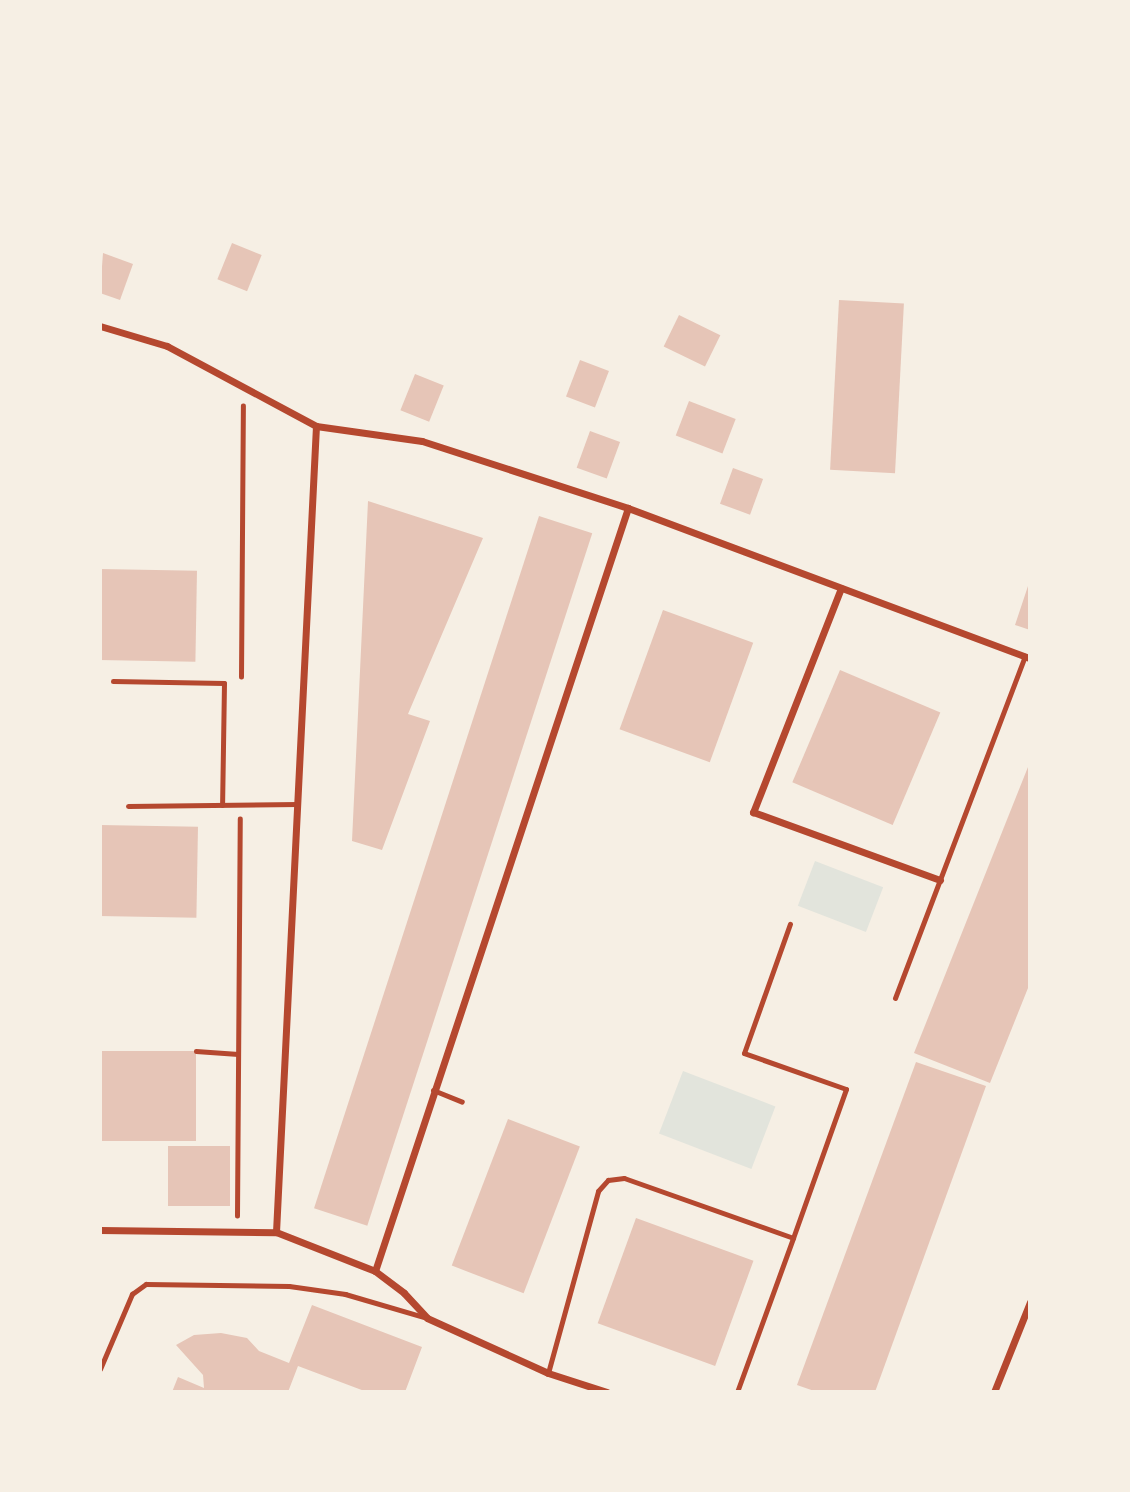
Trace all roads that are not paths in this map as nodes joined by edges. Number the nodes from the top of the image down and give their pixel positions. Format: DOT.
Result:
graph roads {
  1 [pos="100,326"];
  2 [pos="316,426"];
  3 [pos="628,508"];
  4 [pos="841,588"];
  5 [pos="1028,657"];
  6 [pos="113,681"];
  7 [pos="298,804"];
  8 [pos="222,805"];
  9 [pos="128,806"];
  10 [pos="940,880"];
  11 [pos="790,924"];
  12 [pos="895,998"];
  13 [pos="433,1090"];
  14 [pos="462,1101"];
  15 [pos="100,1230"];
  16 [pos="276,1232"];
  17 [pos="793,1238"];
  18 [pos="375,1271"];
  19 [pos="1030,1302"];
  20 [pos="427,1318"];
  21 [pos="100,1369"];
  22 [pos="548,1373"];
  23 [pos="607,1392"];
  24 [pos="737,1392"];
  25 [pos="994,1392"];
  1 -- 2 [label="street"];
  2 -- 3 [label="street"];
  2 -- 7 [label="street"];
  3 -- 4 [label="street"];
  3 -- 13 [label="street"];
  4 -- 5 [label="street"];
  4 -- 10 [label="street"];
  5 -- 10 [label="lane"];
  6 -- 8 [label="lane"];
  7 -- 8 [label="lane"];
  7 -- 16 [label="street"];
  8 -- 9 [label="lane"];
  10 -- 12 [label="lane"];
  11 -- 17 [label="lane"];
  13 -- 14 [label="lane"];
  13 -- 18 [label="street"];
  15 -- 16 [label="street"];
  16 -- 18 [label="street"];
  17 -- 22 [label="lane"];
  17 -- 24 [label="lane"];
  18 -- 20 [label="street"];
  19 -- 25 [label="street"];
  20 -- 21 [label="lane"];
  20 -- 22 [label="street"];
  22 -- 23 [label="street"];
}
